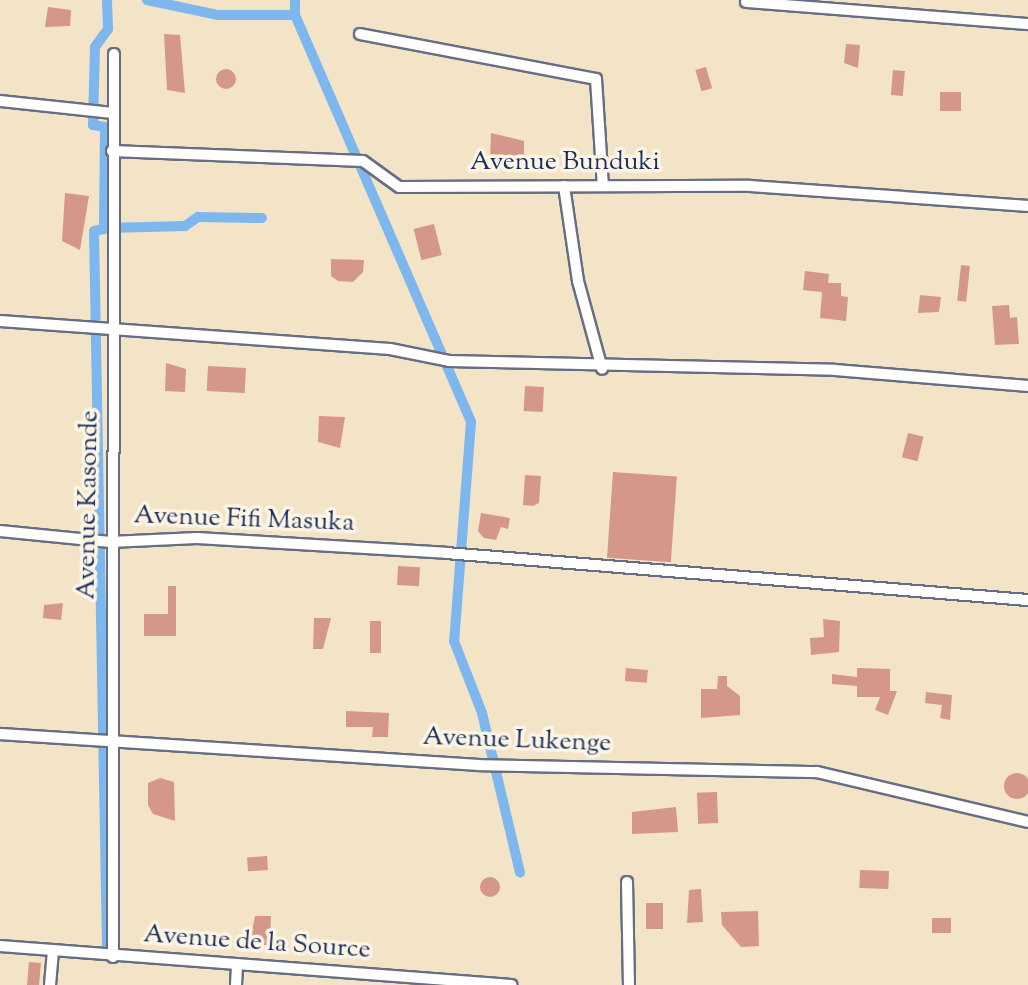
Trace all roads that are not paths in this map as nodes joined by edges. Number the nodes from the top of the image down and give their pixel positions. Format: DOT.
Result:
graph roads {
  1 [pos="905,0"];
  2 [pos="746,2"];
  3 [pos="904,13"];
  4 [pos="1028,24"];
  5 [pos="360,34"];
  6 [pos="114,54"];
  7 [pos="0,101"];
  8 [pos="107,113"];
  9 [pos="112,151"];
  10 [pos="564,186"];
  11 [pos="603,186"];
  12 [pos="1028,206"];
  13 [pos="0,320"];
  14 [pos="111,333"];
  15 [pos="602,369"];
  16 [pos="1028,386"];
  17 [pos="0,531"];
  18 [pos="110,542"];
  19 [pos="1028,600"];
  20 [pos="0,734"];
  21 [pos="112,742"];
  22 [pos="1028,822"];
  23 [pos="626,882"];
  24 [pos="0,946"];
  25 [pos="53,950"];
  26 [pos="113,957"];
  27 [pos="237,964"];
  28 [pos="50,985"];
  29 [pos="236,985"];
  30 [pos="512,985"];
  31 [pos="628,985"];
  1 -- 3 [label="street"];
  2 -- 3 [label="street"];
  3 -- 4 [label="street"];
  5 -- 11 [label="street"];
  6 -- 8 [label="street, Avenue Kasonde"];
  7 -- 8 [label="street"];
  8 -- 9 [label="street, Avenue Kasonde"];
  9 -- 10 [label="street, Avenue Bunduki"];
  9 -- 14 [label="street, Avenue Kasonde"];
  10 -- 11 [label="street, Avenue Bunduki"];
  10 -- 15 [label="street"];
  11 -- 12 [label="street, Avenue Bunduki"];
  13 -- 14 [label="street"];
  14 -- 15 [label="street"];
  14 -- 18 [label="street, Avenue Kasonde"];
  15 -- 16 [label="street"];
  17 -- 18 [label="street, Avenue Fifi Masuka"];
  18 -- 19 [label="street, Avenue Fifi Masuka"];
  18 -- 21 [label="street, Avenue Kasonde"];
  20 -- 21 [label="street, Avenue Lukenge"];
  21 -- 22 [label="street, Avenue Lukenge"];
  21 -- 26 [label="street, Avenue Kasonde"];
  23 -- 31 [label="street"];
  24 -- 25 [label="street, Avenue de la Source"];
  25 -- 26 [label="street, Avenue de la Source"];
  25 -- 28 [label="street"];
  26 -- 27 [label="street, Avenue de la Source"];
  27 -- 29 [label="street"];
  27 -- 30 [label="street, Avenue de la Source"];
}
